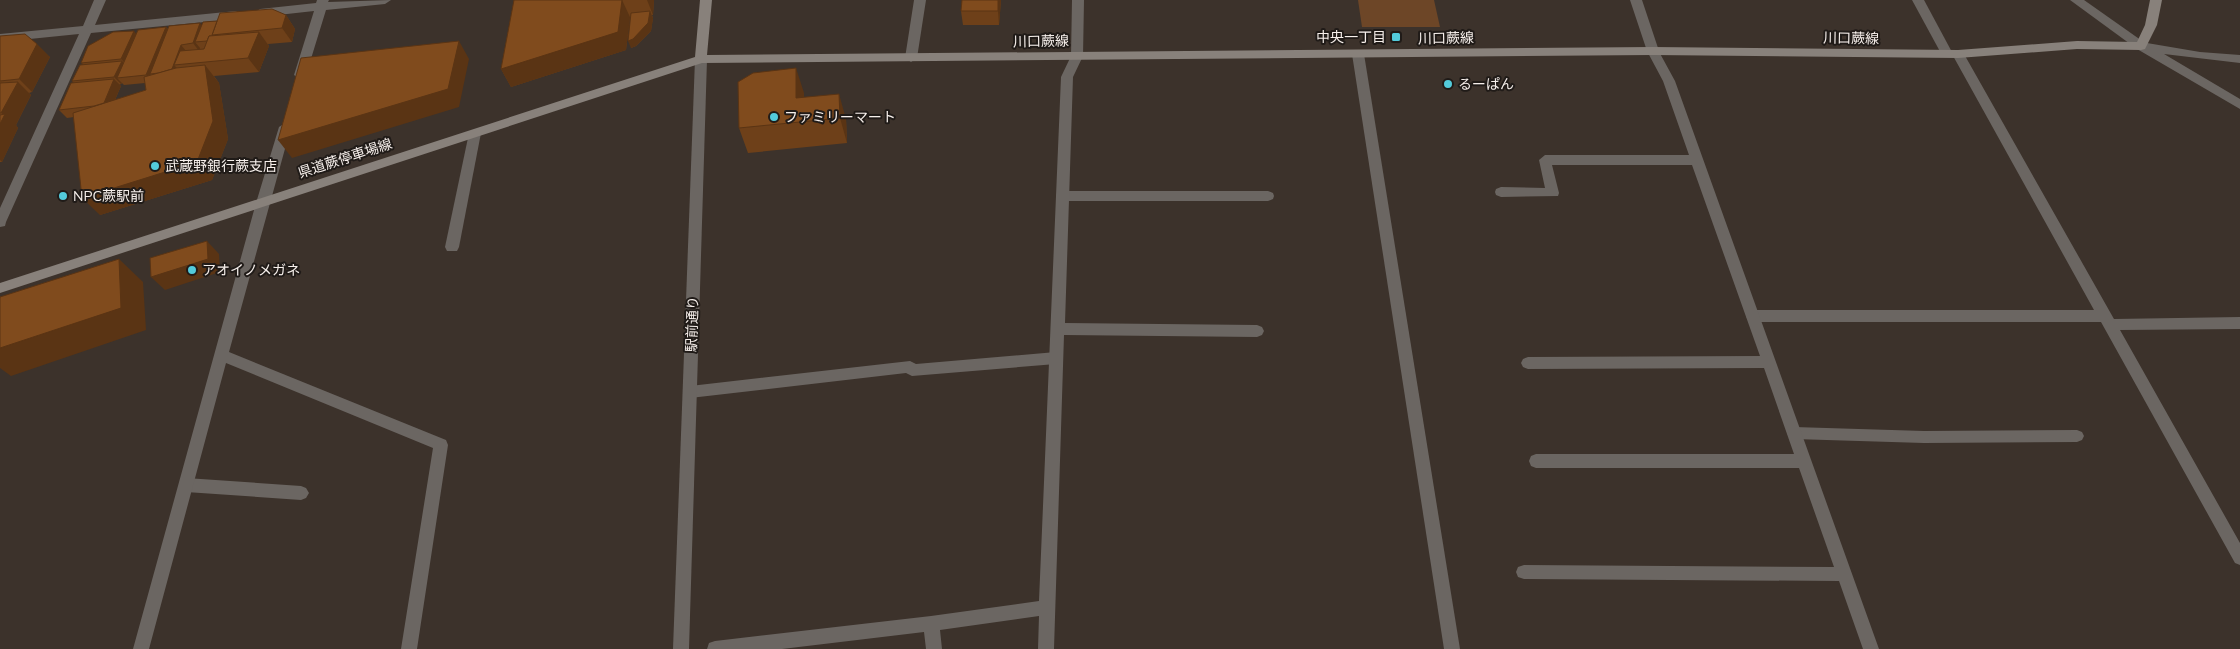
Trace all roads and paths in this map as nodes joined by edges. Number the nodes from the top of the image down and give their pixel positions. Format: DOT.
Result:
graph roads {
  1 [pos="100,0"];
  2 [pos="385,0"];
  3 [pos="706,0"];
  4 [pos="920,0"];
  5 [pos="1078,0"];
  6 [pos="1636,0"];
  7 [pos="1918,0"];
  8 [pos="2076,0"];
  9 [pos="2156,0"];
  10 [pos="322,4"];
  11 [pos="87,30"];
  12 [pos="0,38"];
  13 [pos="2141,46"];
  14 [pos="1653,51"];
  15 [pos="1358,54"];
  16 [pos="1953,54"];
  17 [pos="1077,56"];
  18 [pos="911,58"];
  19 [pos="701,59"];
  20 [pos="2240,59"];
  21 [pos="296,91"];
  22 [pos="2240,105"];
  23 [pos="288,118"];
  24 [pos="475,133"];
  25 [pos="1698,160"];
  26 [pos="1501,192"];
  27 [pos="1062,196"];
  28 [pos="1268,196"];
  29 [pos="262,203"];
  30 [pos="0,222"];
  31 [pos="452,247"];
  32 [pos="0,288"];
  33 [pos="1753,316"];
  34 [pos="2108,321"];
  35 [pos="2240,323"];
  36 [pos="1057,328"];
  37 [pos="1257,331"];
  38 [pos="221,355"];
  39 [pos="1056,358"];
  40 [pos="1769,362"];
  41 [pos="1528,363"];
  42 [pos="690,392"];
  43 [pos="1794,433"];
  44 [pos="2077,436"];
  45 [pos="1536,461"];
  46 [pos="1804,461"];
  47 [pos="186,485"];
  48 [pos="301,493"];
  49 [pos="2240,558"];
  50 [pos="1524,572"];
  51 [pos="1844,574"];
  52 [pos="1047,607"];
  53 [pos="931,624"];
  54 [pos="141,649"];
  55 [pos="409,649"];
  56 [pos="682,649"];
  57 [pos="715,649"];
  58 [pos="934,649"];
  59 [pos="1046,649"];
  60 [pos="1452,649"];
  61 [pos="1871,649"];
  1 -- 11 [label="street"];
  2 -- 10 [label="street"];
  3 -- 19 [label="main road, 駅前通り"];
  4 -- 18 [label="street"];
  5 -- 17 [label="street"];
  6 -- 14 [label="street"];
  7 -- 16 [label="street"];
  8 -- 13 [label="street"];
  9 -- 13 [label="main road"];
  10 -- 11 [label="street"];
  10 -- 21 [label="street"];
  11 -- 12 [label="street"];
  11 -- 30 [label="street"];
  13 -- 16 [label="main road, 川口蕨線"];
  13 -- 20 [label="street"];
  13 -- 22 [label="street"];
  14 -- 15 [label="main road, 川口蕨線"];
  14 -- 16 [label="main road, 川口蕨線"];
  14 -- 25 [label="street"];
  15 -- 17 [label="main road, 川口蕨線"];
  15 -- 60 [label="street"];
  16 -- 34 [label="street"];
  17 -- 18 [label="main road, 川口蕨線"];
  17 -- 27 [label="street"];
  18 -- 19 [label="main road, 川口蕨線"];
  19 -- 24 [label="main road, 県道蕨停車場線"];
  19 -- 42 [label="street, 駅前通り"];
  23 -- 29 [label="street"];
  24 -- 29 [label="main road, 県道蕨停車場線"];
  24 -- 31 [label="street"];
  25 -- 26 [label="street"];
  25 -- 33 [label="street"];
  27 -- 28 [label="street"];
  27 -- 36 [label="street"];
  29 -- 32 [label="main road, 県道蕨停車場線"];
  29 -- 38 [label="street"];
  33 -- 34 [label="street"];
  33 -- 40 [label="street"];
  34 -- 35 [label="street"];
  34 -- 49 [label="street"];
  36 -- 37 [label="street"];
  36 -- 39 [label="street"];
  38 -- 47 [label="street"];
  38 -- 55 [label="street"];
  39 -- 42 [label="street"];
  39 -- 52 [label="street"];
  40 -- 41 [label="street"];
  40 -- 43 [label="street"];
  42 -- 56 [label="street, 駅前通り"];
  43 -- 44 [label="street"];
  43 -- 46 [label="street"];
  45 -- 46 [label="street"];
  46 -- 51 [label="street"];
  47 -- 48 [label="street"];
  47 -- 54 [label="street"];
  50 -- 51 [label="street"];
  51 -- 61 [label="street"];
  52 -- 53 [label="street"];
  52 -- 59 [label="street"];
  53 -- 57 [label="street"];
  53 -- 58 [label="street"];
}
